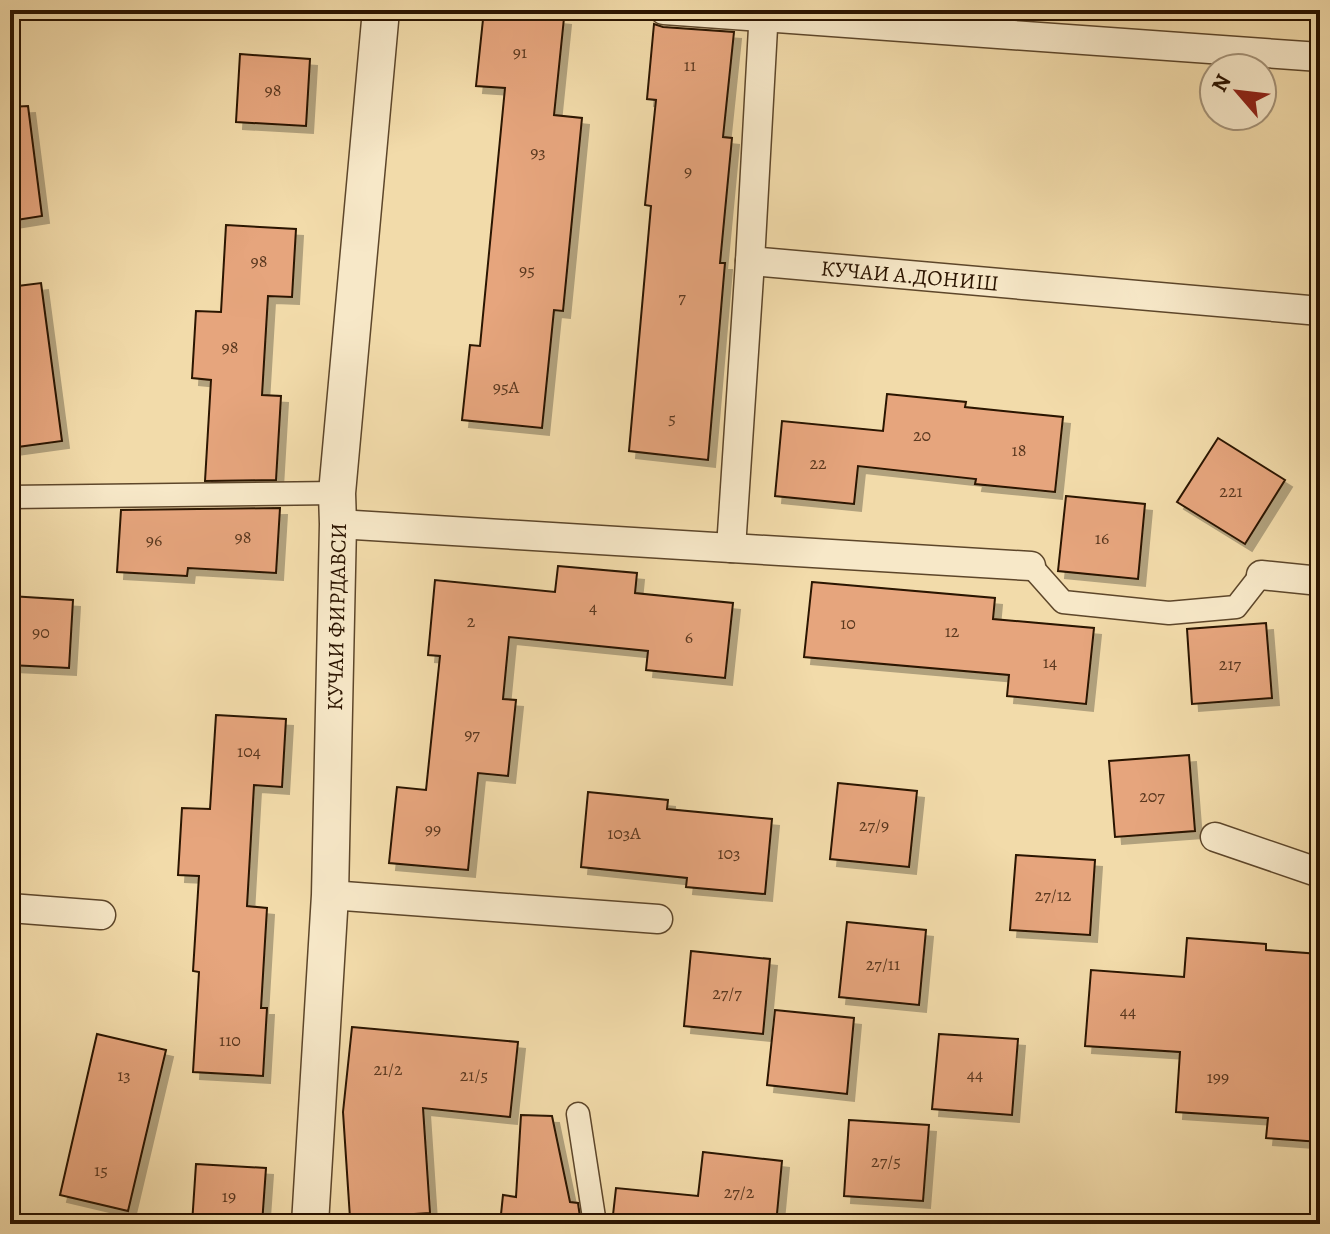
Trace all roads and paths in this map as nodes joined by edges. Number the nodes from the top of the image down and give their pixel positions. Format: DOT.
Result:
graph roads {
  1 [pos="381,10"];
  2 [pos="664,10"];
  3 [pos="763,14"];
  4 [pos="1320,57"];
  5 [pos="750,261"];
  6 [pos="1320,311"];
  7 [pos="10,497"];
  8 [pos="338,508"];
  9 [pos="731,548"];
  10 [pos="1031,566"];
  11 [pos="1261,575"];
  12 [pos="1320,581"];
  13 [pos="1215,837"];
  14 [pos="1320,873"];
  15 [pos="330,895"];
  16 [pos="10,908"];
  17 [pos="101,915"];
  18 [pos="658,919"];
  19 [pos="578,1114"];
  20 [pos="310,1224"];
  21 [pos="595,1224"];
  1 -- 8 [label="street, КУЧАИ ФИРДАВСИ"];
  2 -- 3 [label="street"];
  3 -- 4 [label="street"];
  3 -- 5 [label="street"];
  5 -- 6 [label="street, КУЧАИ А.ДОНИШ"];
  5 -- 9 [label="street"];
  7 -- 8 [label="street"];
  8 -- 9 [label="street"];
  8 -- 15 [label="street, КУЧАИ ФИРДАВСИ"];
  9 -- 10 [label="street"];
  10 -- 11 [label="street"];
  11 -- 12 [label="street"];
  13 -- 14 [label="street"];
  15 -- 18 [label="street"];
  15 -- 20 [label="street, КУЧАИ ФИРДАВСИ"];
  16 -- 17 [label="street"];
  19 -- 21 [label="street"];
}
